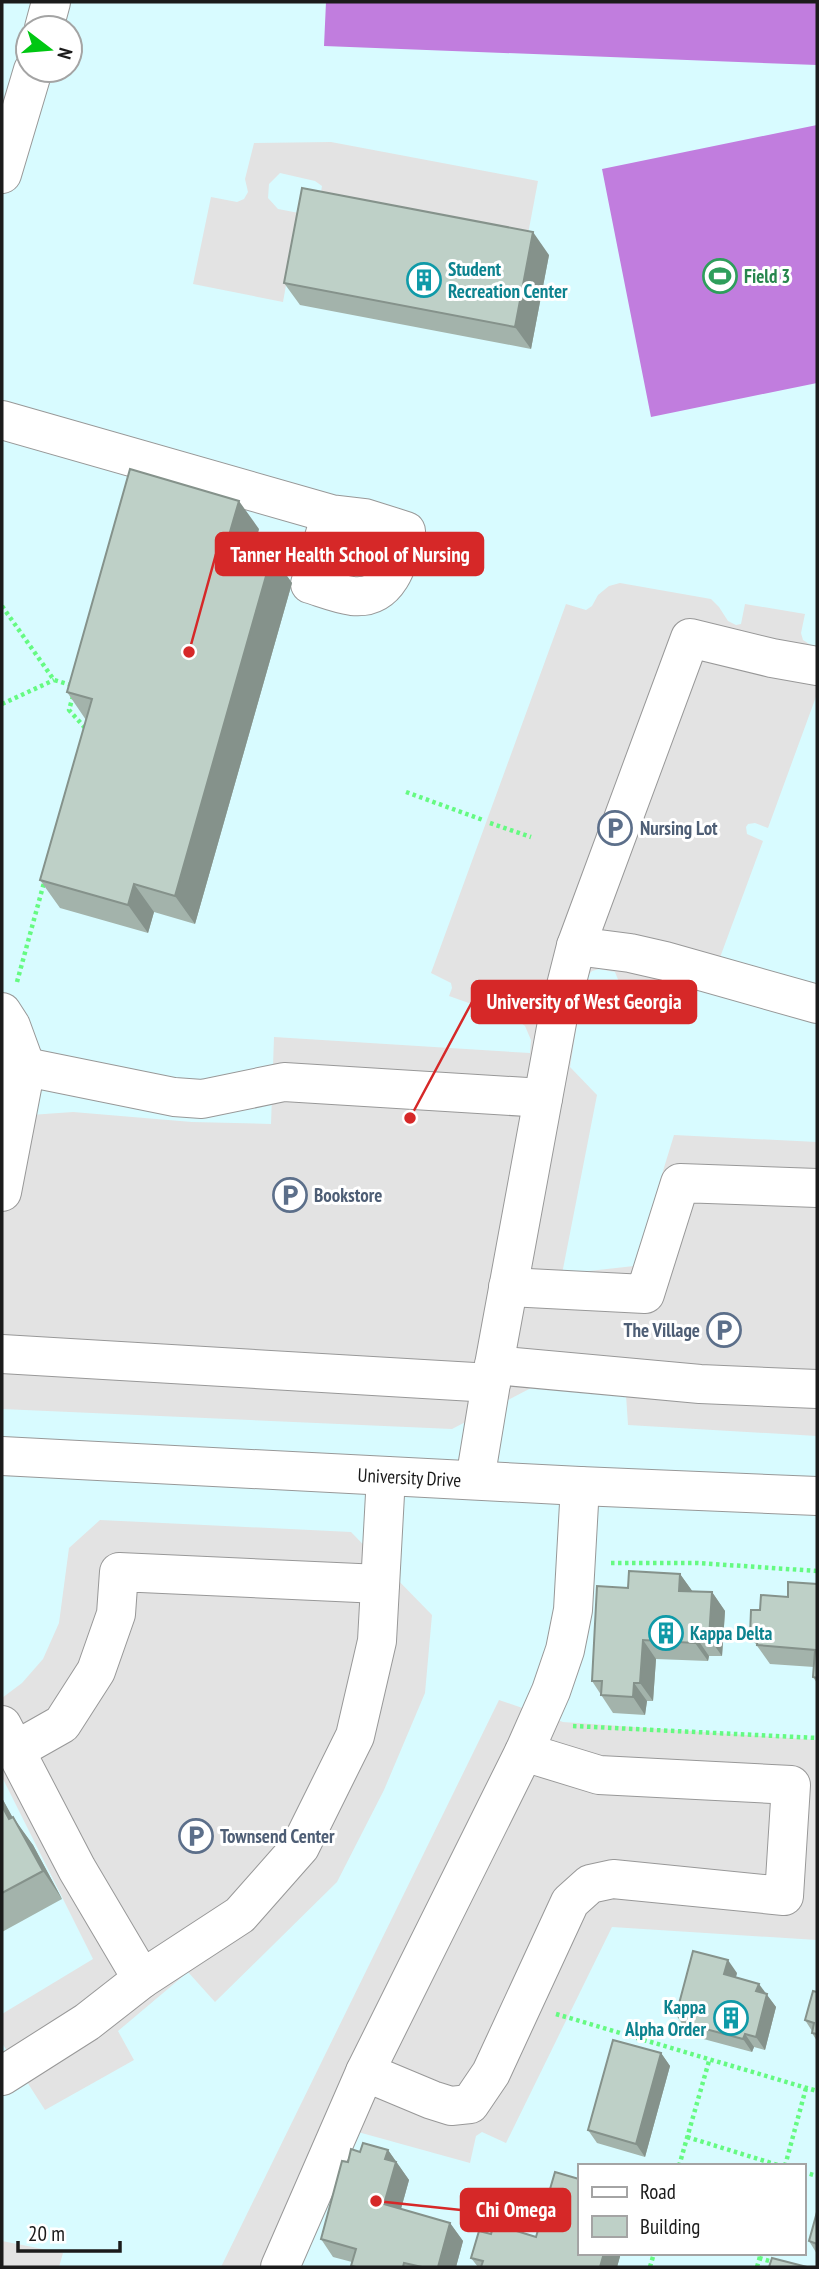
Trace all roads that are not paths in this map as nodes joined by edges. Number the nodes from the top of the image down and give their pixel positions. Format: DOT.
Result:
graph roads {
  1 [pos="29,84"];
  2 [pos="2,174"];
  3 [pos="2,420"];
  4 [pos="331,514"];
  5 [pos="817,666"];
  6 [pos="576,946"];
  7 [pos="817,1004"];
  8 [pos="2,1012"];
  9 [pos="14,1067"];
  10 [pos="543,1098"];
  11 [pos="817,1188"];
  12 [pos="2,1192"];
  13 [pos="508,1287"];
  14 [pos="2,1354"];
  15 [pos="492,1374"];
  16 [pos="817,1389"];
  17 [pos="2,1456"];
  18 [pos="386,1476"];
  19 [pos="475,1480"];
  20 [pos="580,1486"];
  21 [pos="817,1496"];
  22 [pos="380,1584"];
  23 [pos="9,1737"];
  24 [pos="524,1752"];
  25 [pos="142,1979"];
  26 [pos="365,2072"];
  27 [pos="2,2076"];
  28 [pos="280,2267"];
  1 -- 2 [label="street"];
  3 -- 4 [label="street"];
  5 -- 6 [label="street"];
  6 -- 7 [label="street"];
  6 -- 10 [label="street"];
  8 -- 9 [label="street"];
  9 -- 10 [label="street"];
  9 -- 12 [label="street"];
  10 -- 13 [label="street"];
  11 -- 13 [label="street"];
  13 -- 15 [label="street"];
  14 -- 15 [label="street"];
  15 -- 16 [label="street"];
  15 -- 19 [label="street"];
  17 -- 18 [label="street, University Drive"];
  18 -- 19 [label="street, University Drive"];
  18 -- 22 [label="street"];
  19 -- 20 [label="street, University Drive"];
  20 -- 21 [label="street, University Drive"];
  20 -- 24 [label="street"];
  22 -- 23 [label="street"];
  22 -- 25 [label="street"];
  23 -- 25 [label="street"];
  24 -- 26 [label="street"];
  24 -- 26 [label="street"];
  25 -- 27 [label="street"];
  26 -- 28 [label="street"];
}
